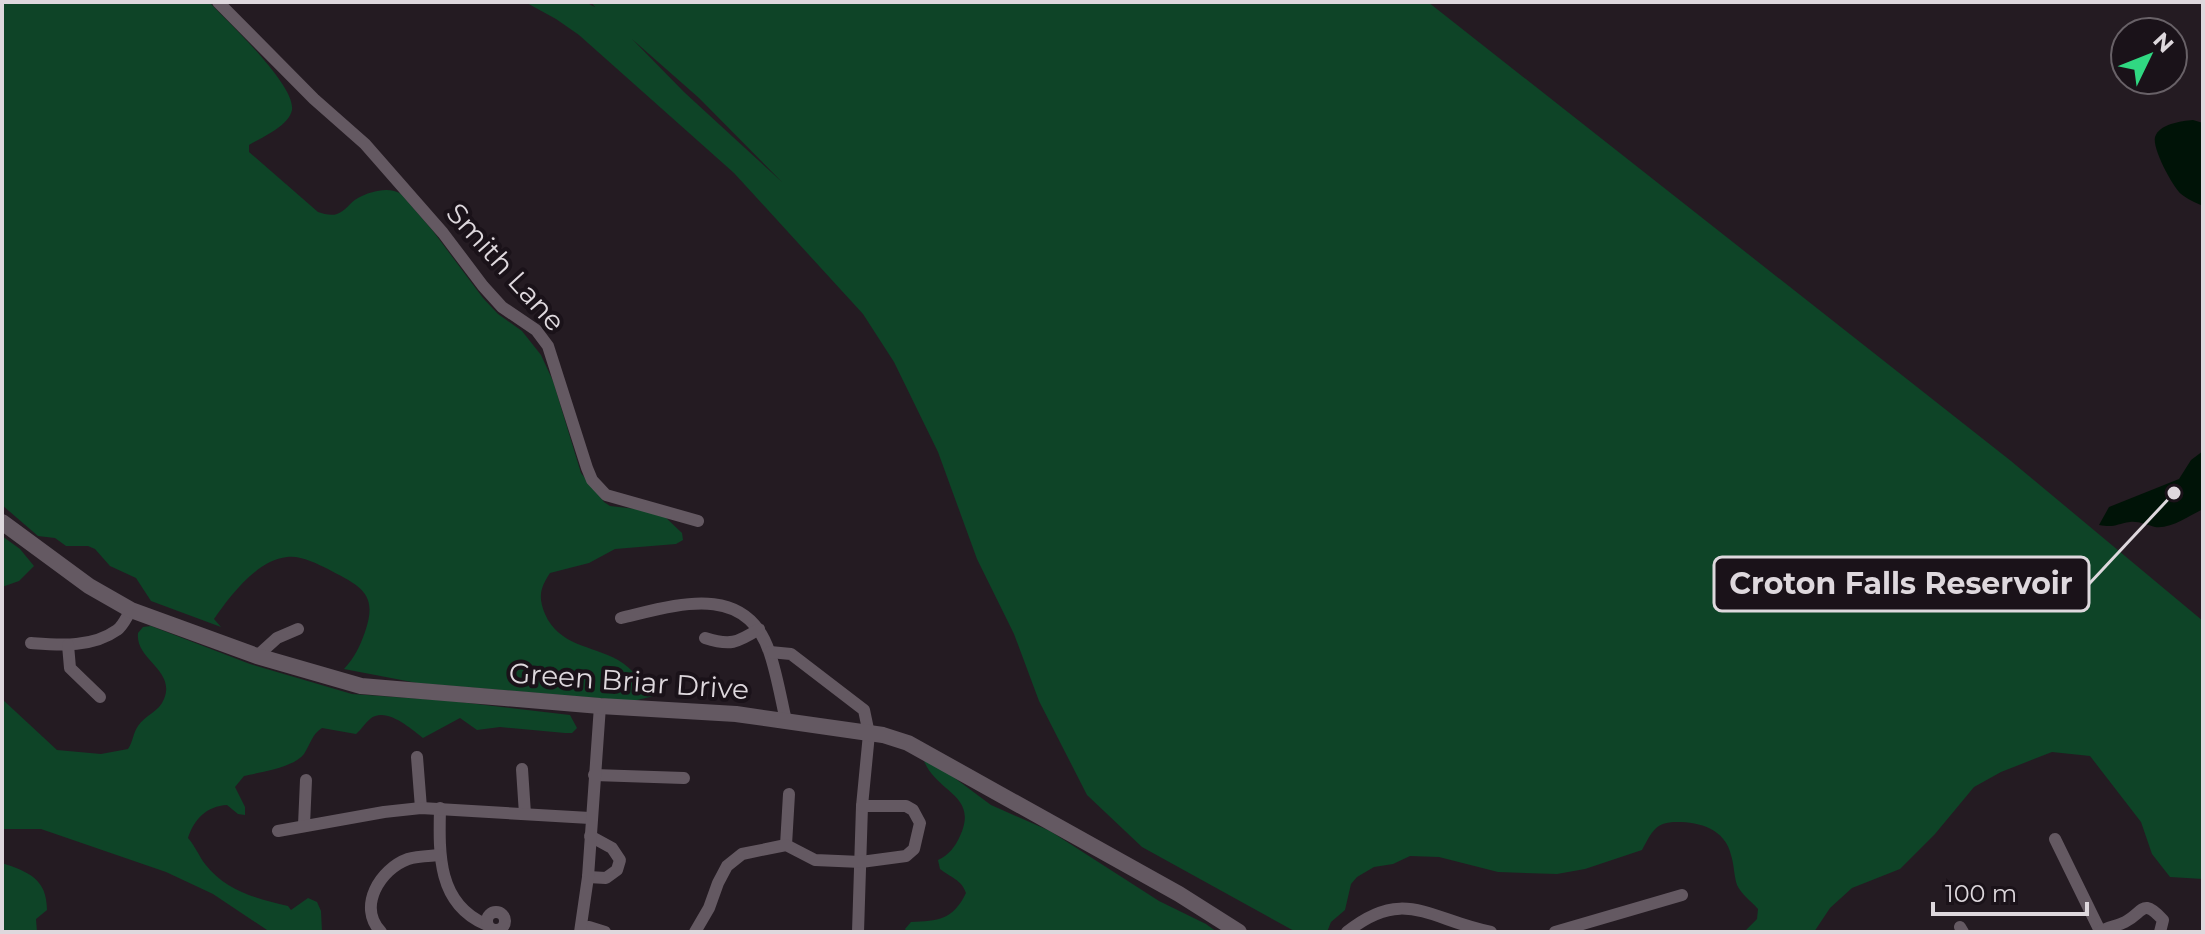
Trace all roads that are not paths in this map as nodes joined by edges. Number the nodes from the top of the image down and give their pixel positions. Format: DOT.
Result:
graph roads {
  1 [pos="218,2"];
  2 [pos="698,521"];
  3 [pos="2,522"];
  4 [pos="131,610"];
  5 [pos="621,618"];
  6 [pos="298,629"];
  7 [pos="759,629"];
  8 [pos="705,638"];
  9 [pos="31,643"];
  10 [pos="68,645"];
  11 [pos="770,652"];
  12 [pos="257,656"];
  13 [pos="100,697"];
  14 [pos="600,706"];
  15 [pos="786,721"];
  16 [pos="869,734"];
  17 [pos="417,757"];
  18 [pos="522,769"];
  19 [pos="594,775"];
  20 [pos="684,778"];
  21 [pos="306,780"];
  22 [pos="789,794"];
  23 [pos="862,806"];
  24 [pos="421,808"];
  25 [pos="440,808"];
  26 [pos="525,814"];
  27 [pos="590,818"];
  28 [pos="304,825"];
  29 [pos="278,831"];
  30 [pos="590,836"];
  31 [pos="2055,839"];
  32 [pos="786,845"];
  33 [pos="440,855"];
  34 [pos="861,862"];
  35 [pos="588,877"];
  36 [pos="1682,895"];
  37 [pos="485,924"];
  38 [pos="2128,927"];
  39 [pos="581,930"];
  40 [pos="381,932"];
  41 [pos="605,932"];
  42 [pos="695,932"];
  43 [pos="858,932"];
  44 [pos="1239,932"];
  45 [pos="1347,932"];
  46 [pos="1491,932"];
  47 [pos="1555,932"];
  48 [pos="2100,932"];
  49 [pos="2160,932"];
  1 -- 2 [label="street, Smith Lane"];
  3 -- 4 [label="street, Green Briar Drive"];
  4 -- 10 [label="street"];
  4 -- 12 [label="street, Green Briar Drive"];
  5 -- 7 [label="street"];
  6 -- 12 [label="street"];
  7 -- 8 [label="street"];
  7 -- 11 [label="street"];
  9 -- 10 [label="street"];
  10 -- 13 [label="street"];
  11 -- 15 [label="street"];
  11 -- 16 [label="street"];
  12 -- 14 [label="street, Green Briar Drive"];
  14 -- 15 [label="street, Green Briar Drive"];
  14 -- 19 [label="street"];
  15 -- 16 [label="street, Green Briar Drive"];
  16 -- 23 [label="street"];
  16 -- 44 [label="street, Green Briar Drive"];
  17 -- 24 [label="street"];
  18 -- 26 [label="street"];
  19 -- 20 [label="street"];
  19 -- 27 [label="street"];
  21 -- 28 [label="street"];
  22 -- 32 [label="street"];
  23 -- 34 [label="street"];
  23 -- 34 [label="street"];
  24 -- 25 [label="street"];
  24 -- 28 [label="street"];
  25 -- 26 [label="street"];
  25 -- 33 [label="street"];
  26 -- 27 [label="street"];
  27 -- 30 [label="street"];
  28 -- 29 [label="street"];
  30 -- 35 [label="street"];
  30 -- 35 [label="street"];
  31 -- 48 [label="street"];
  32 -- 34 [label="street"];
  32 -- 42 [label="street"];
  33 -- 37 [label="street"];
  33 -- 40 [label="street"];
  34 -- 43 [label="street"];
  35 -- 39 [label="street"];
  36 -- 47 [label="street"];
  38 -- 48 [label="street"];
  38 -- 49 [label="street"];
  39 -- 41 [label="street"];
  45 -- 46 [label="street"];
}
